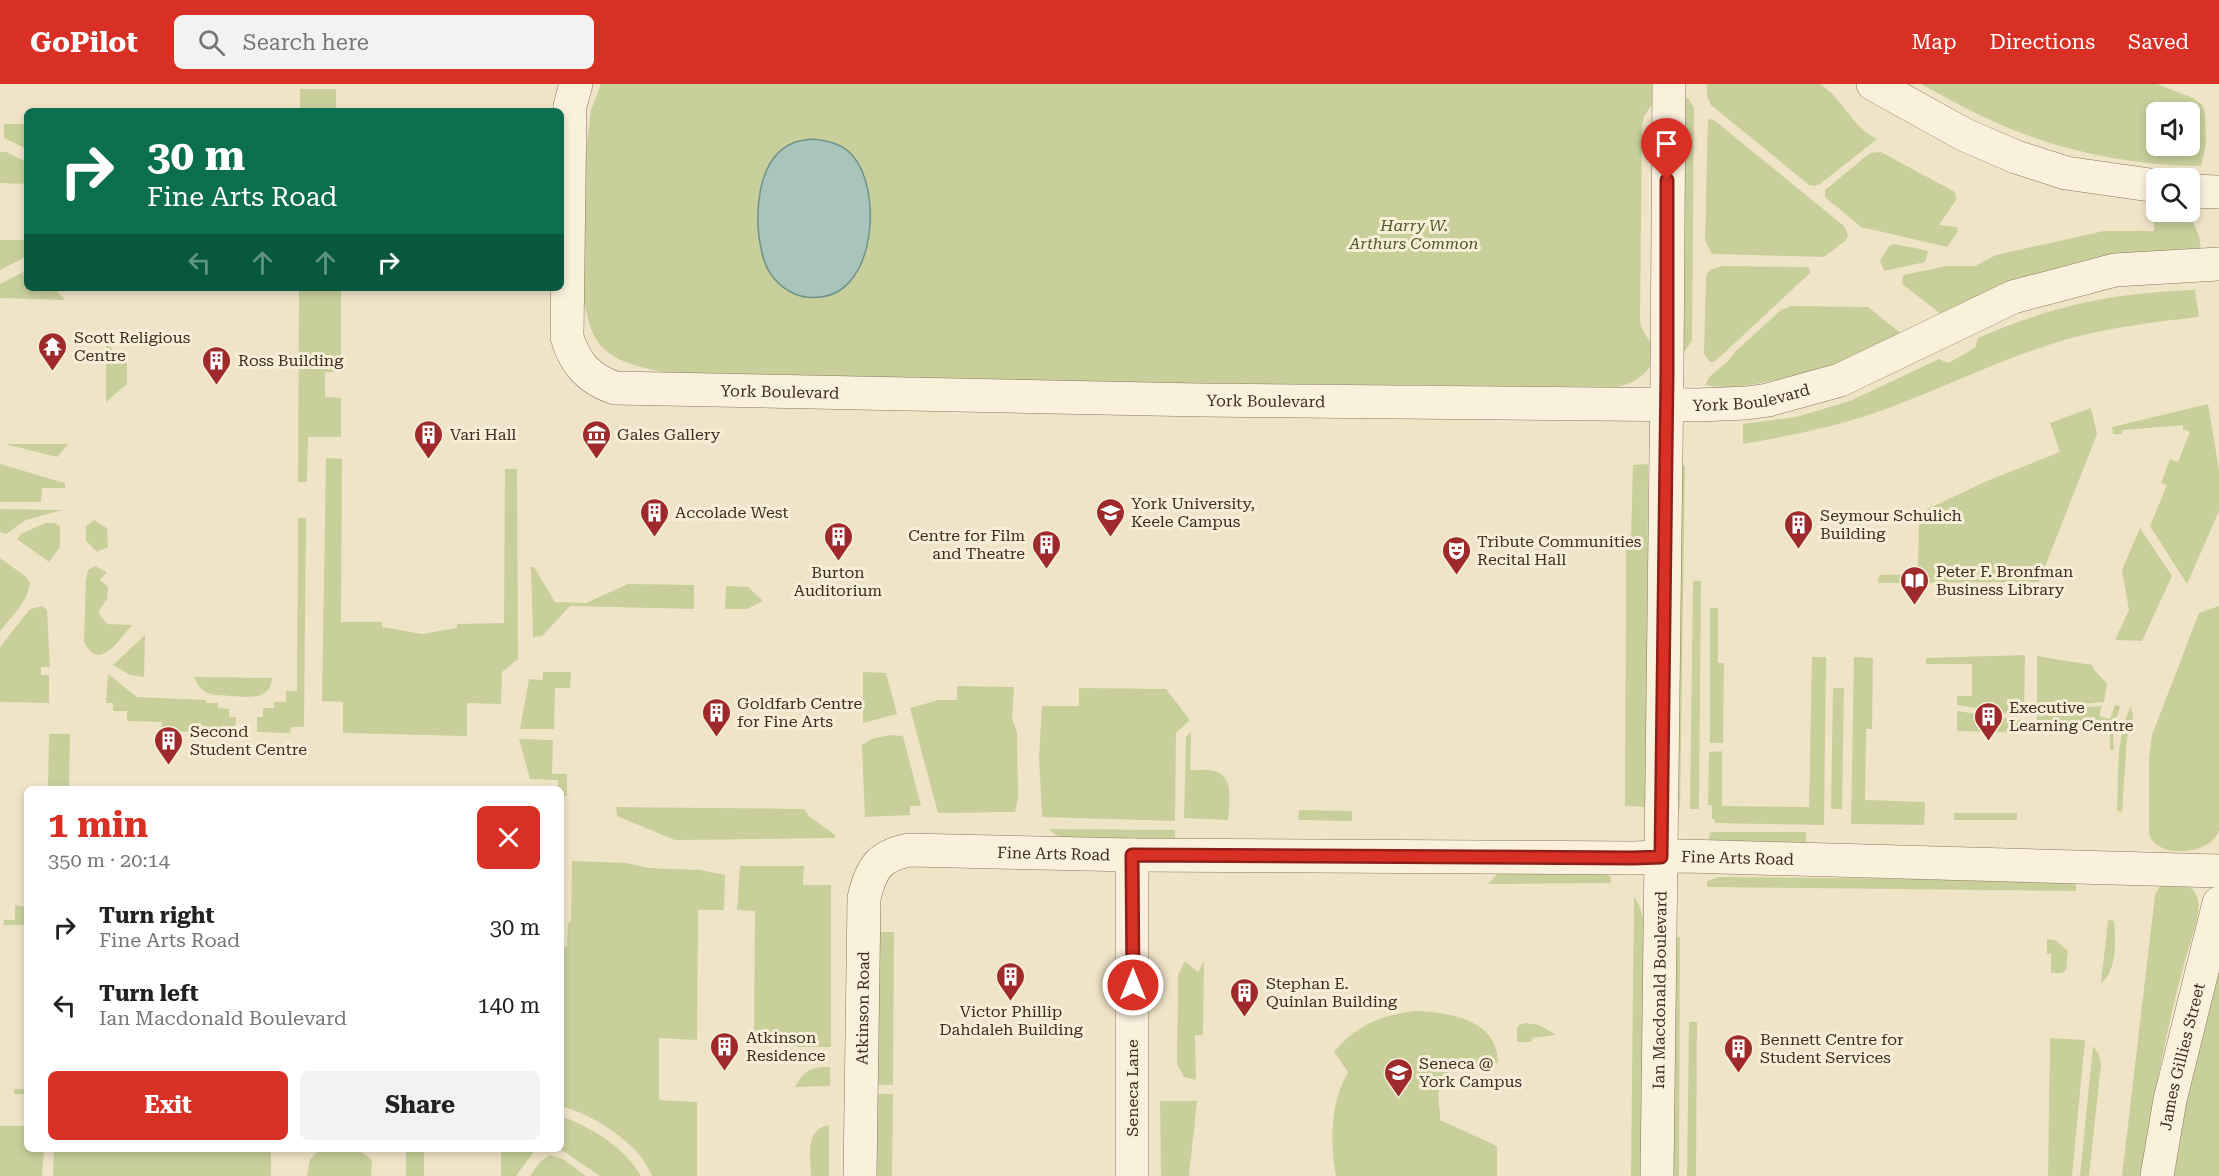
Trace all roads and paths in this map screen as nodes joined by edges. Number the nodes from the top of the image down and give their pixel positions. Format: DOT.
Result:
graph roads {
  1 [pos="576,84"];
  2 [pos="1669,84"];
  3 [pos="1873,84"];
  4 [pos="2146,184"];
  5 [pos="2200,191"];
  6 [pos="2219,192"];
  7 [pos="2219,264"];
  8 [pos="1666,403"];
  9 [pos="894,853"];
  10 [pos="1132,855"];
  11 [pos="1661,857"];
  12 [pos="2219,871"];
  13 [pos="2219,903"];
  14 [pos="861,1176"];
  15 [pos="1132,1176"];
  16 [pos="1657,1176"];
  17 [pos="2157,1176"];
  1 -- 8 [label="street, York Boulevard"];
  2 -- 8 [label="street, Ian Macdonald Boulevard"];
  3 -- 4 [label="street"];
  5 -- 6 [label="street"];
  7 -- 8 [label="street, York Boulevard"];
  8 -- 11 [label="street, Ian Macdonald Boulevard"];
  9 -- 10 [label="street, Fine Arts Road"];
  9 -- 14 [label="street, Atkinson Road"];
  10 -- 11 [label="street, Fine Arts Road"];
  10 -- 15 [label="street, Seneca Lane"];
  11 -- 12 [label="street, Fine Arts Road"];
  11 -- 16 [label="street, Ian Macdonald Boulevard"];
  13 -- 17 [label="street, James Gillies Street"];
}
